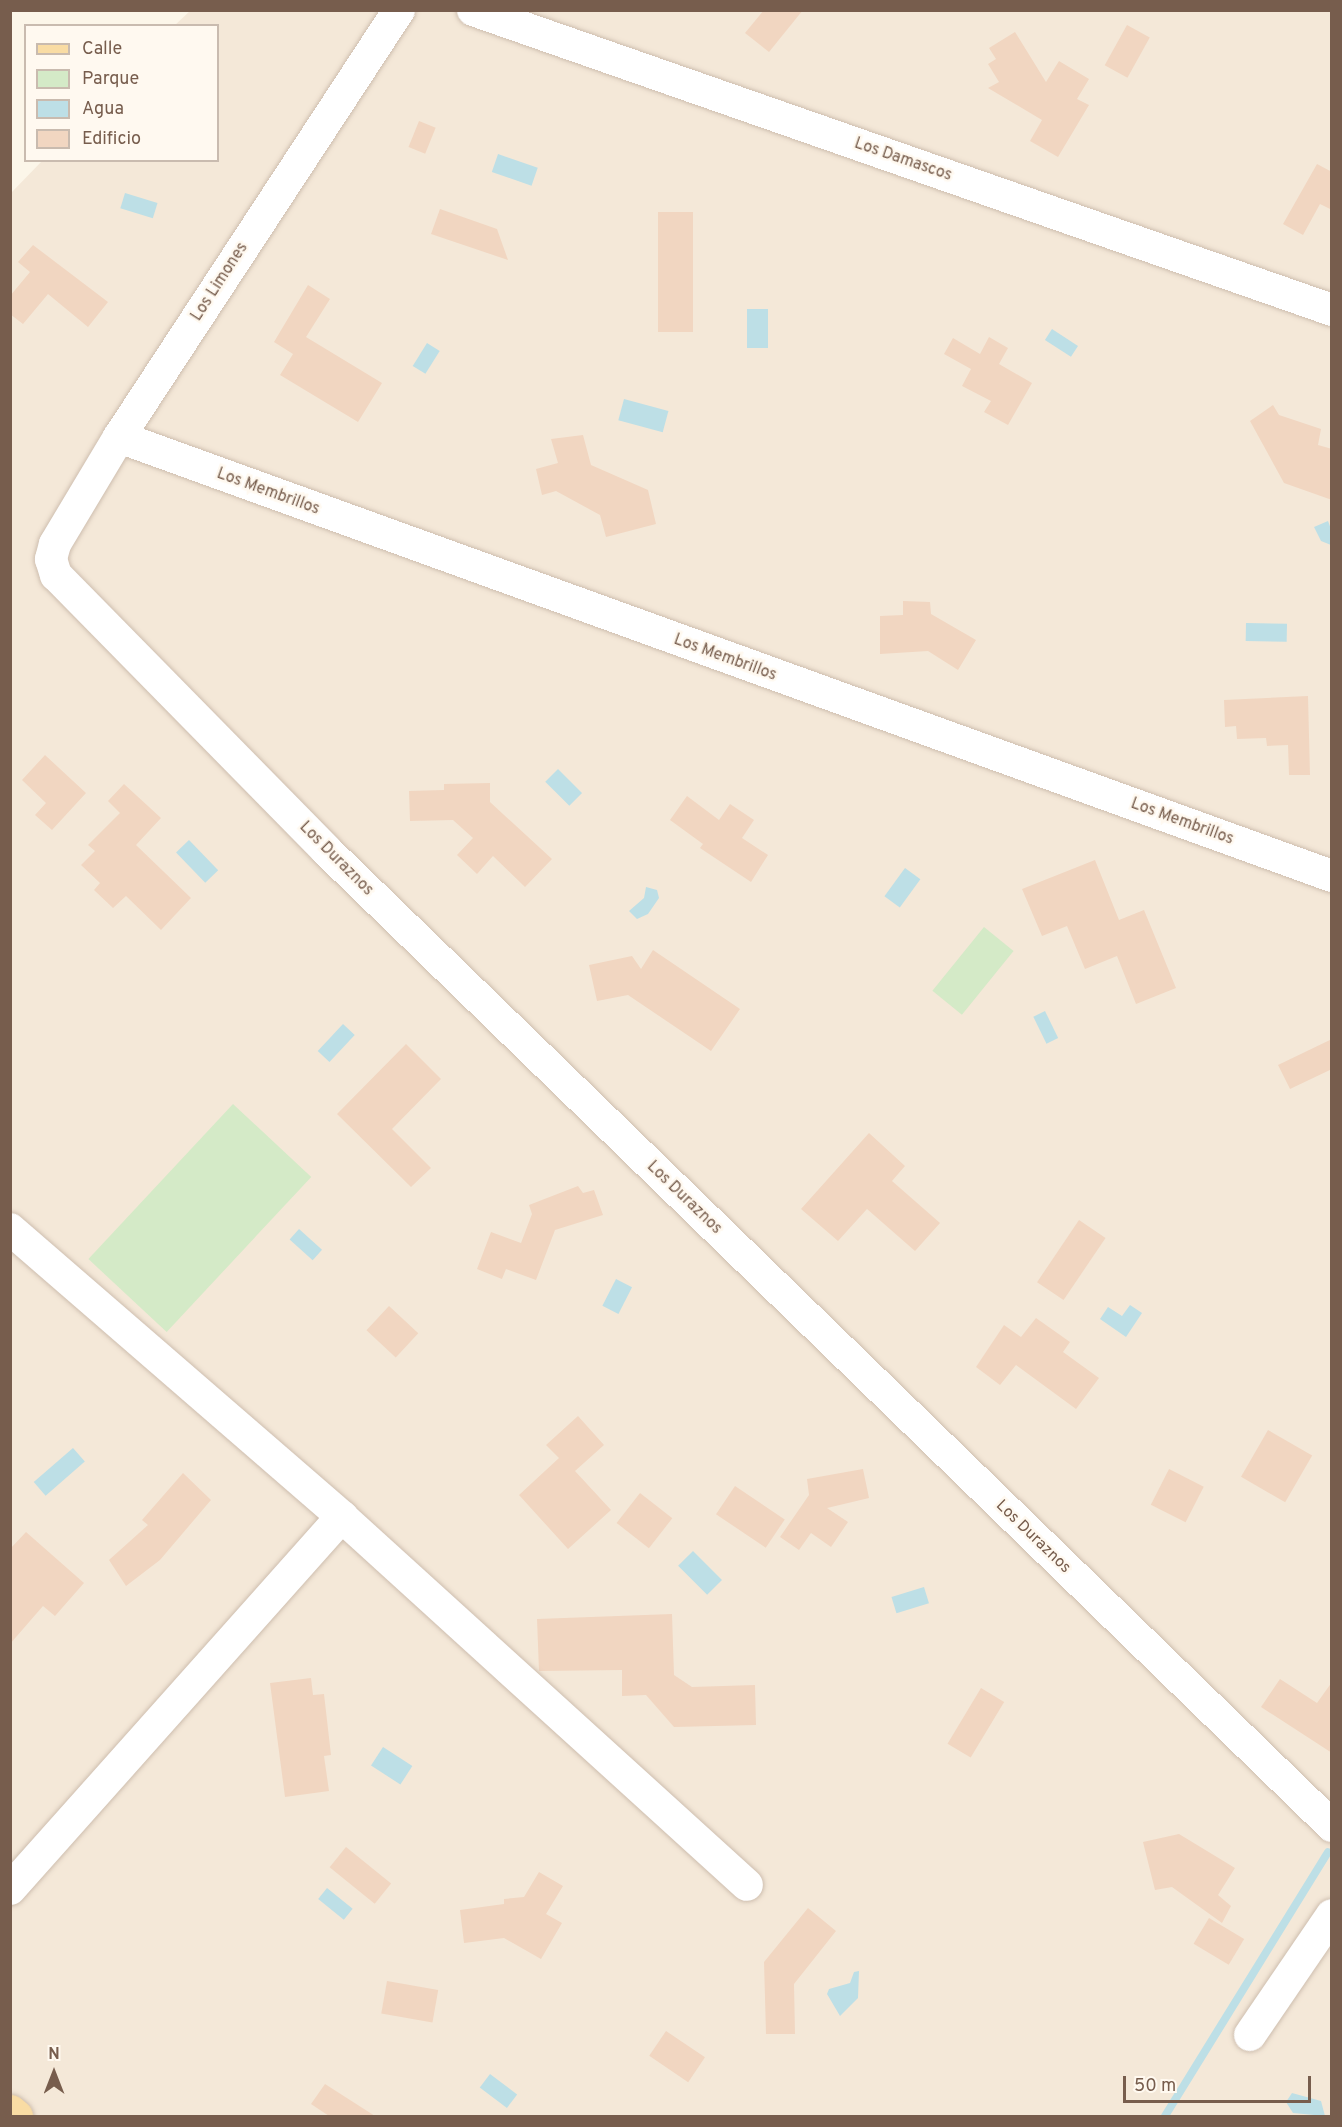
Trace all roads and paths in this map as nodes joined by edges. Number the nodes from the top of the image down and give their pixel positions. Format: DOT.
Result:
graph roads {
  1 [pos="399,10"];
  2 [pos="474,10"];
  3 [pos="1332,310"];
  4 [pos="119,437"];
  5 [pos="51,559"];
  6 [pos="1332,876"];
  7 [pos="10,1229"];
  8 [pos="342,1517"];
  9 [pos="1332,1827"];
  10 [pos="747,1885"];
  11 [pos="10,1889"];
  12 [pos="1332,1915"];
  13 [pos="1250,2035"];
  14 [pos="10,2112"];
  15 [pos="16,2116"];
  1 -- 4 [label="street, Los Limones"];
  2 -- 3 [label="street, Los Damascos"];
  4 -- 5 [label="street, Los Limones"];
  4 -- 6 [label="street, Los Membrillos"];
  5 -- 9 [label="street, Los Duraznos"];
  7 -- 8 [label="street"];
  8 -- 10 [label="street"];
  8 -- 11 [label="street"];
  12 -- 13 [label="street"];
  14 -- 15 [label="main road"];
}
